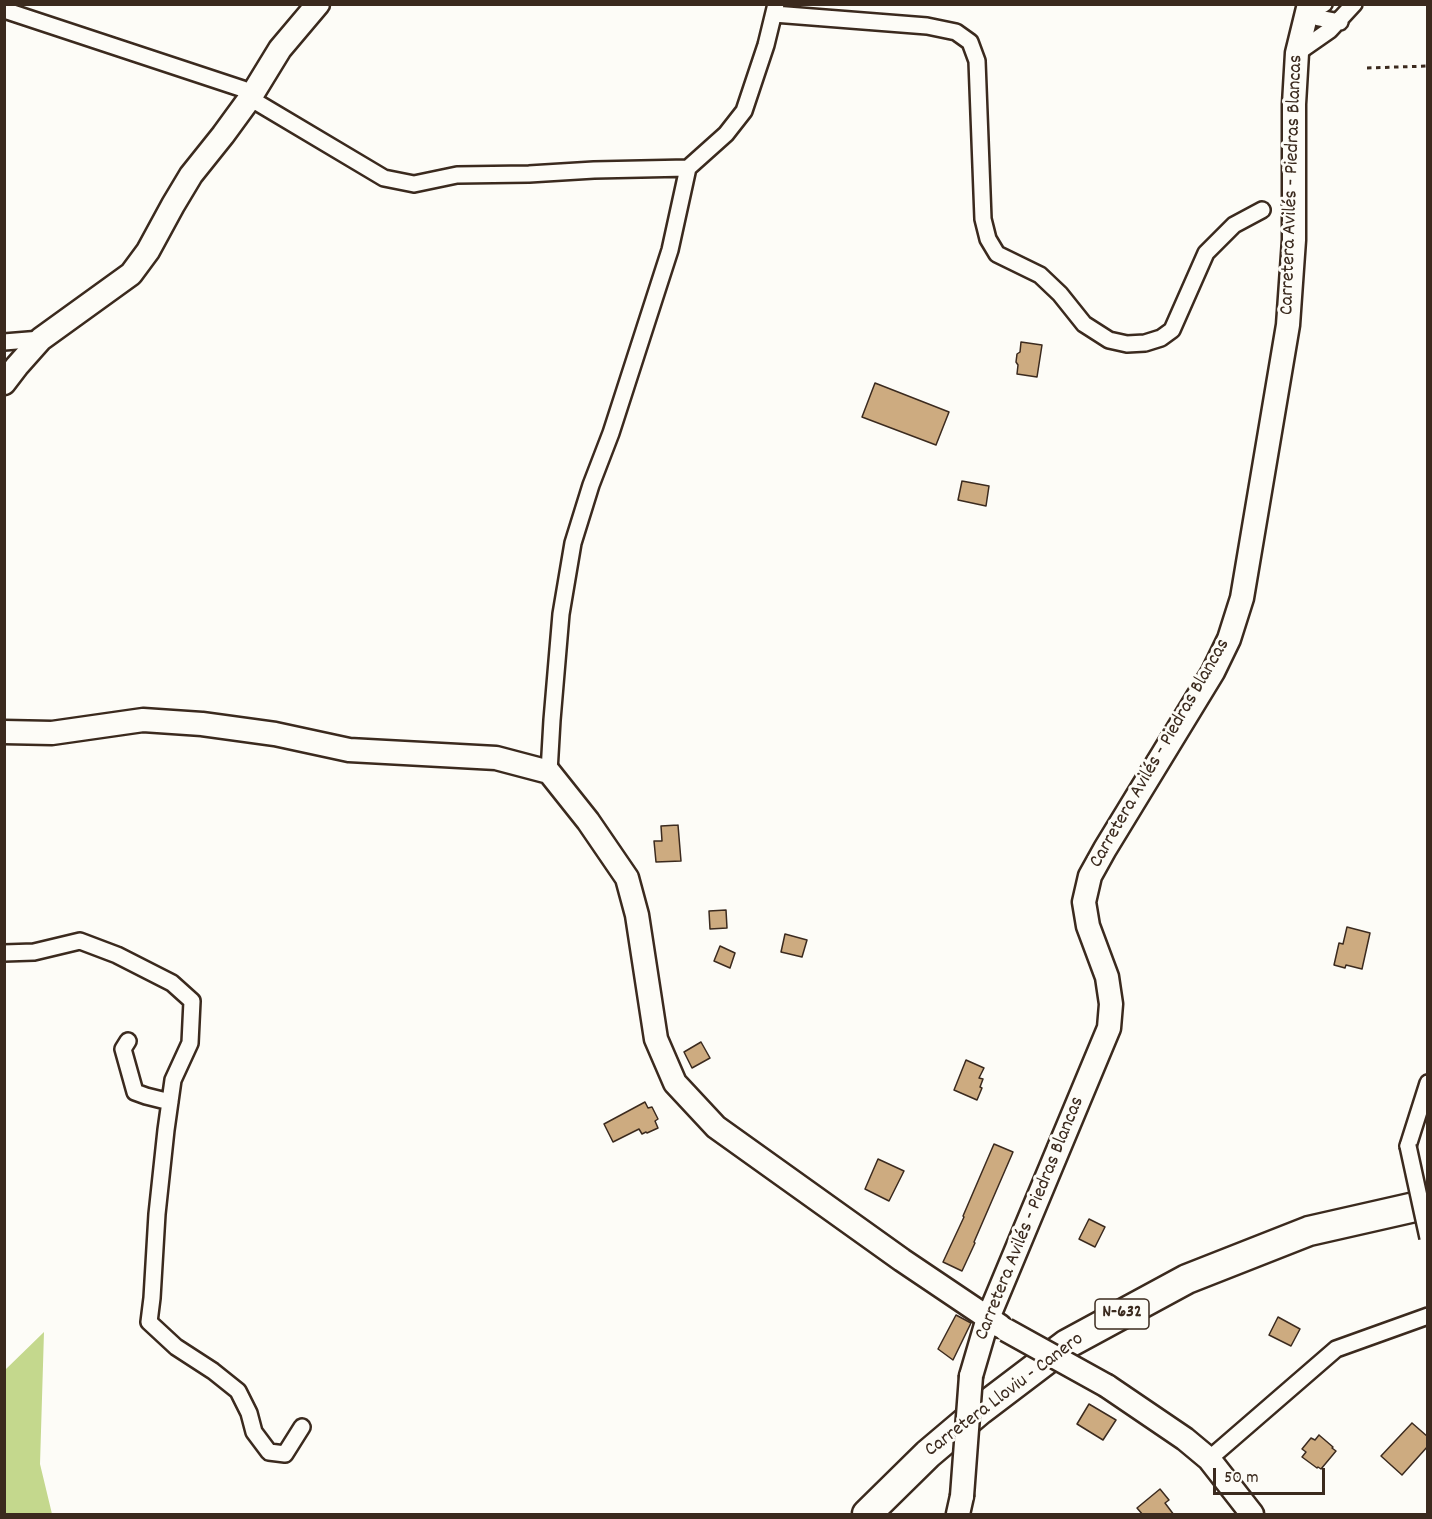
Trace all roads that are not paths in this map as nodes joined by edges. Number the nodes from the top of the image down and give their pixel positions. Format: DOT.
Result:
graph roads {
  1 [pos="318,4"];
  2 [pos="1313,7"];
  3 [pos="775,9"];
  4 [pos="1347,9"];
  5 [pos="4,10"];
  6 [pos="1297,53"];
  7 [pos="250,98"];
  8 [pos="688,168"];
  9 [pos="1262,210"];
  10 [pos="41,339"];
  11 [pos="4,342"];
  12 [pos="4,383"];
  13 [pos="4,732"];
  14 [pos="549,772"];
  15 [pos="4,953"];
  16 [pos="128,1041"];
  17 [pos="1428,1083"];
  18 [pos="170,1102"];
  19 [pos="1428,1204"];
  20 [pos="1428,1238"];
  21 [pos="1428,1316"];
  22 [pos="997,1324"];
  23 [pos="302,1427"];
  24 [pos="1209,1460"];
  25 [pos="960,1505"];
  26 [pos="867,1515"];
  27 [pos="1252,1515"];
  1 -- 7 [label="street"];
  2 -- 4 [label="street"];
  2 -- 6 [label="street, Carretera Avilés - Piedras Blancas"];
  3 -- 8 [label="street"];
  3 -- 9 [label="street"];
  4 -- 6 [label="street"];
  5 -- 7 [label="street"];
  6 -- 22 [label="street, Carretera Avilés - Piedras Blancas"];
  7 -- 8 [label="street"];
  7 -- 10 [label="street"];
  8 -- 14 [label="street"];
  10 -- 11 [label="street"];
  10 -- 12 [label="street"];
  13 -- 14 [label="street"];
  14 -- 22 [label="street"];
  15 -- 18 [label="street"];
  16 -- 18 [label="street"];
  17 -- 20 [label="street, bridge"];
  18 -- 23 [label="street"];
  19 -- 26 [label="highway, Carretera Lloviu - Canero / N-632"];
  21 -- 24 [label="street"];
  22 -- 24 [label="street, bridge"];
  22 -- 25 [label="street, Carretera Avilés - Piedras Blancas, bridge"];
  24 -- 27 [label="street"];
}
